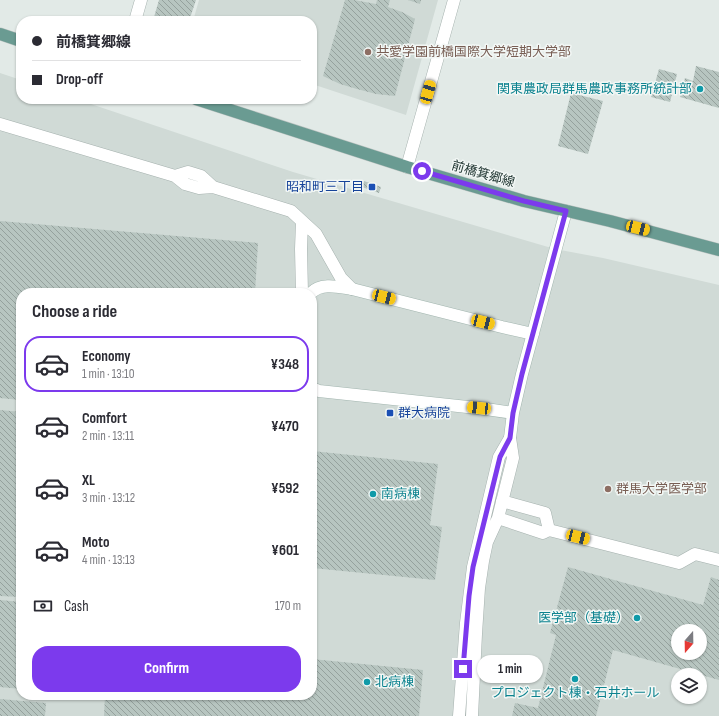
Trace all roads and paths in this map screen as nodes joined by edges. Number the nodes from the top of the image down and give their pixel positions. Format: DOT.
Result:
graph roads {
  1 [pos="141,0"];
  2 [pos="454,0"];
  3 [pos="136,16"];
  4 [pos="0,34"];
  5 [pos="16,40"];
  6 [pos="212,104"];
  7 [pos="0,124"];
  8 [pos="407,167"];
  9 [pos="566,211"];
  10 [pos="302,222"];
  11 [pos="719,250"];
  12 [pos="302,288"];
  13 [pos="352,289"];
  14 [pos="317,290"];
  15 [pos="533,334"];
  16 [pos="317,390"];
  17 [pos="513,413"];
  18 [pos="510,438"];
  19 [pos="502,501"];
  20 [pos="498,518"];
  21 [pos="549,530"];
  22 [pos="719,560"];
  23 [pos="459,716"];
  24 [pos="472,716"];
  1 -- 3 [label="street"];
  2 -- 8 [label="street"];
  4 -- 5 [label="main road"];
  6 -- 8 [label="main road, 前橋箕郷線"];
  7 -- 10 [label="street"];
  8 -- 9 [label="main road, 前橋箕郷線"];
  9 -- 11 [label="main road, 前橋箕郷線"];
  9 -- 15 [label="street"];
  10 -- 12 [label="street"];
  10 -- 13 [label="street"];
  13 -- 14 [label="street"];
  13 -- 15 [label="street"];
  15 -- 17 [label="street"];
  16 -- 17 [label="street"];
  17 -- 18 [label="street"];
  18 -- 19 [label="street"];
  18 -- 23 [label="street"];
  19 -- 20 [label="street"];
  19 -- 21 [label="street"];
  20 -- 21 [label="street"];
  20 -- 24 [label="street"];
  21 -- 22 [label="street"];
}
